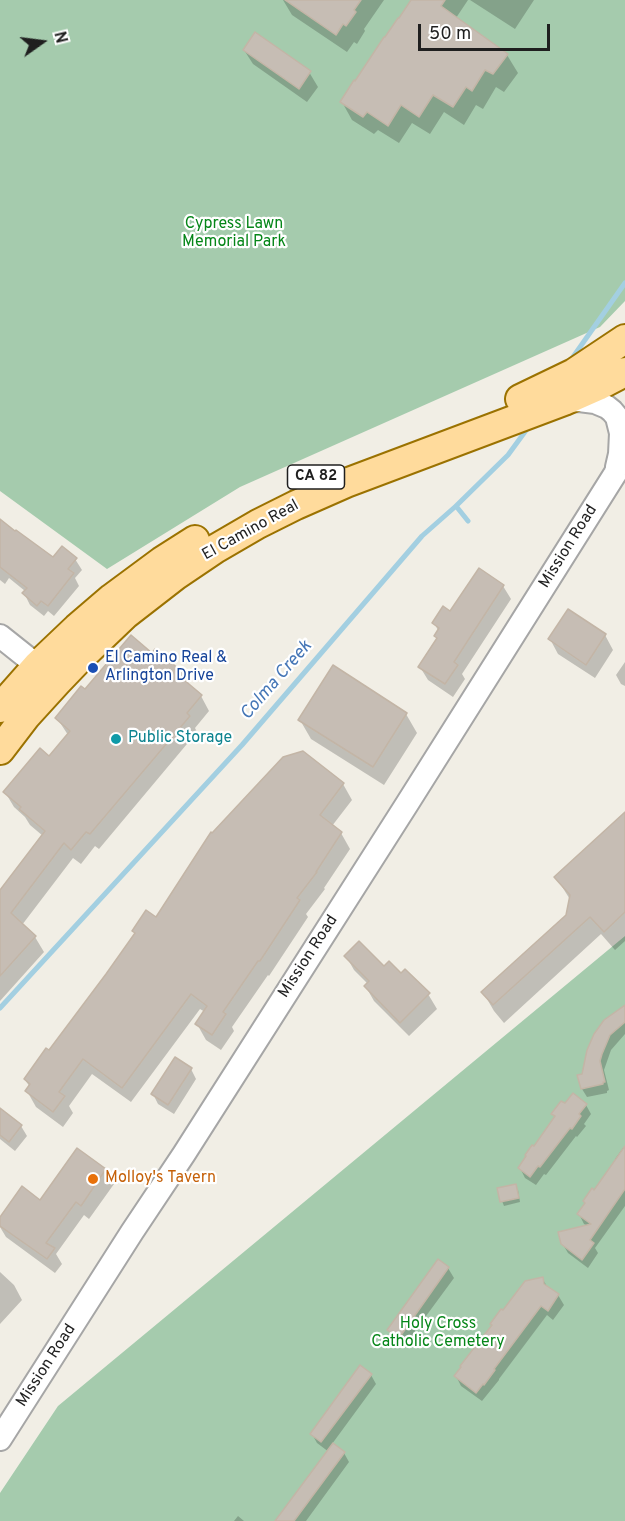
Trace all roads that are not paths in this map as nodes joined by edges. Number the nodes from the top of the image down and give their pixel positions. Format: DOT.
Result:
graph roads {
  1 [pos="625,339"];
  2 [pos="625,372"];
  3 [pos="564,401"];
  4 [pos="625,454"];
  5 [pos="620,470"];
  6 [pos="0,636"];
  7 [pos="47,674"];
  8 [pos="0,708"];
  9 [pos="0,750"];
  10 [pos="0,1438"];
  1 -- 7 [label="main road, El Camino Real / CA 82"];
  2 -- 3 [label="main road, El Camino Real / CA 82"];
  3 -- 5 [label="street, Mission Road"];
  3 -- 7 [label="main road, El Camino Real / CA 82"];
  4 -- 5 [label="street, Mission Road"];
  5 -- 10 [label="street, Mission Road"];
  6 -- 7 [label="street"];
  7 -- 8 [label="main road, El Camino Real / CA 82"];
  7 -- 9 [label="main road, El Camino Real / CA 82"];
}
